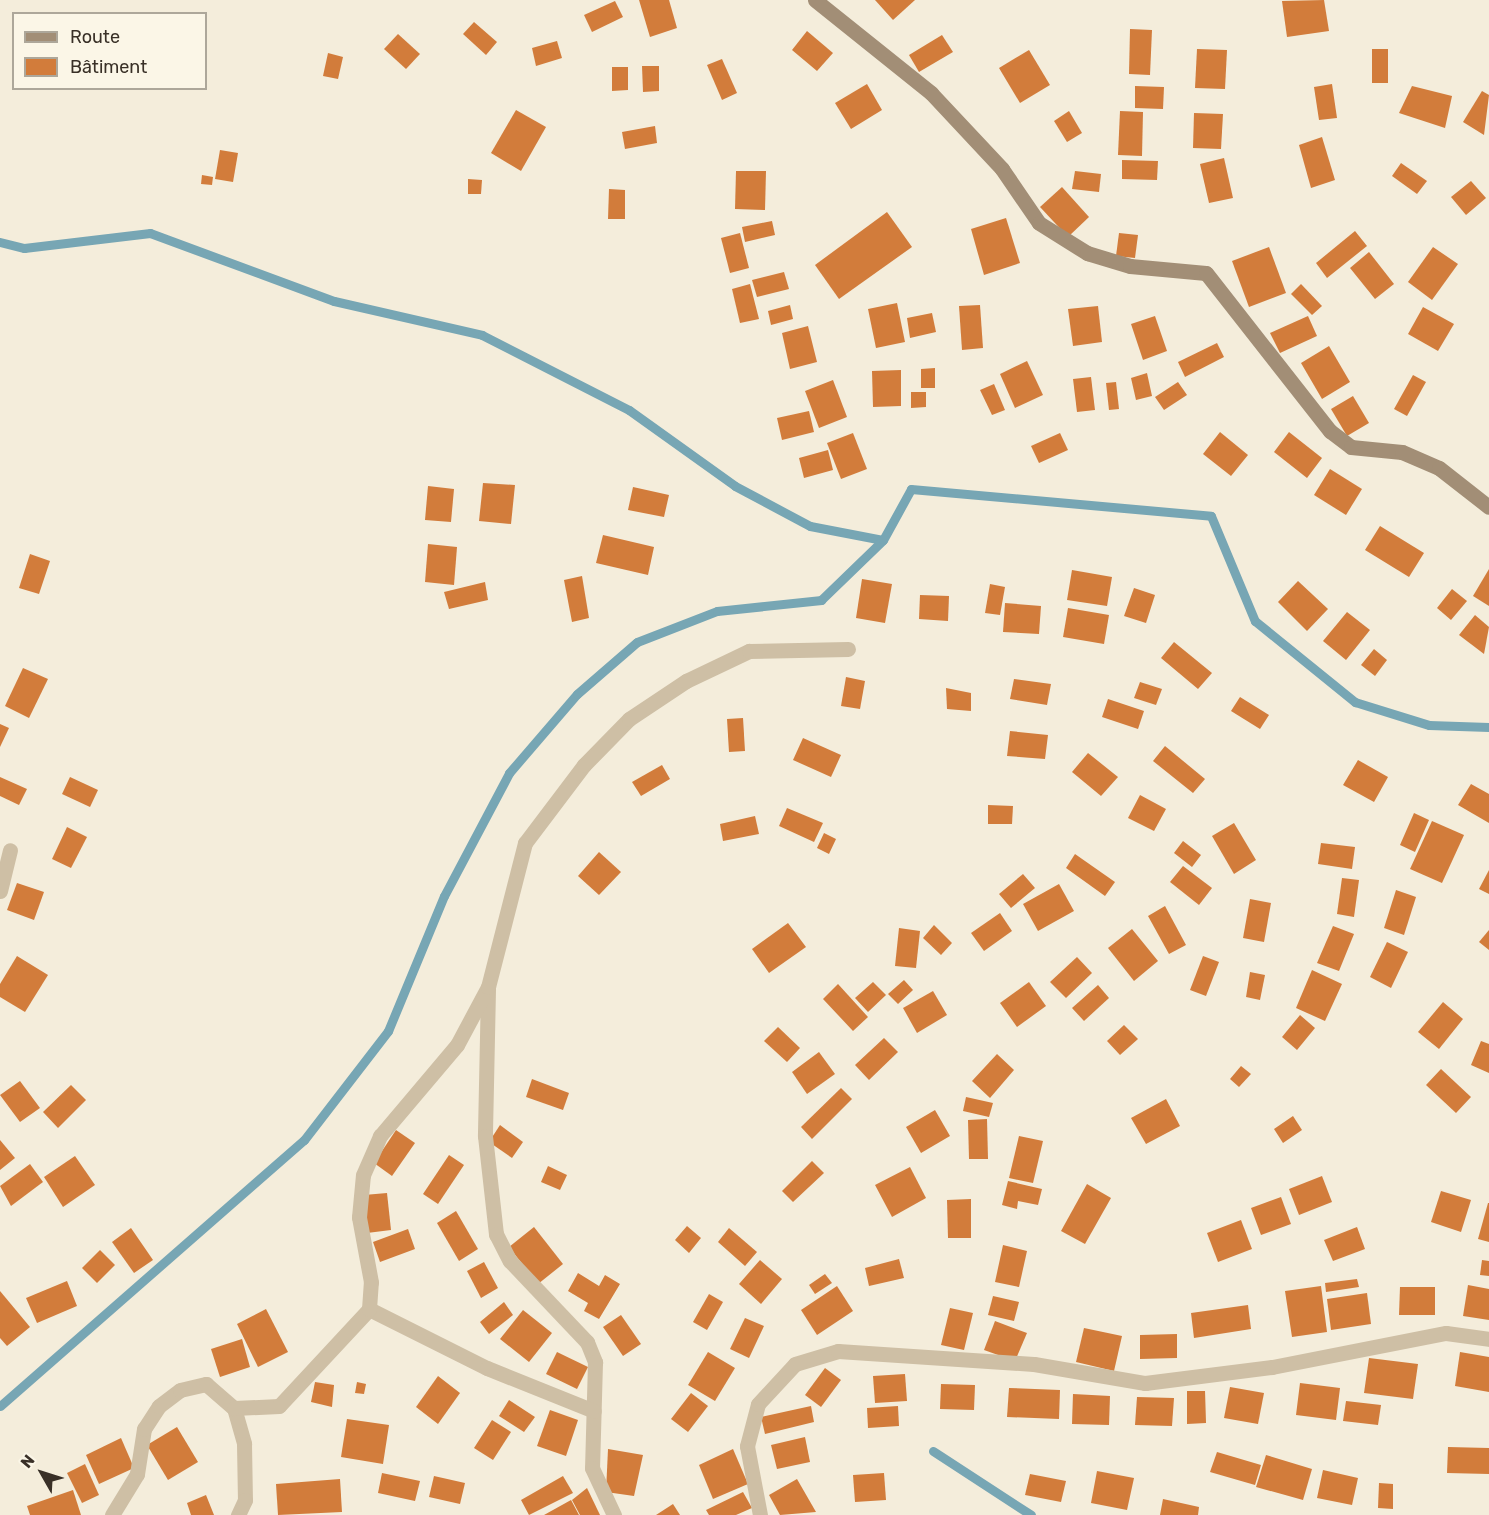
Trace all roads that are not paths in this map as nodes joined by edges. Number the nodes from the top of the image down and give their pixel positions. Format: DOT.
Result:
graph roads {
  1 [pos="815,0"];
  2 [pos="1489,507"];
  3 [pos="848,649"];
  4 [pos="10,849"];
  5 [pos="0,891"];
  6 [pos="488,987"];
  7 [pos="369,1309"];
  8 [pos="1489,1339"];
  9 [pos="234,1408"];
  10 [pos="594,1411"];
  11 [pos="112,1515"];
  12 [pos="238,1515"];
  13 [pos="614,1515"];
  14 [pos="760,1515"];
  1 -- 2 [label="street"];
  3 -- 6 [label="street"];
  4 -- 5 [label="street"];
  6 -- 7 [label="street"];
  6 -- 10 [label="street"];
  7 -- 9 [label="street"];
  7 -- 10 [label="street"];
  8 -- 14 [label="street"];
  9 -- 11 [label="street"];
  9 -- 12 [label="street"];
  10 -- 13 [label="street"];
}
